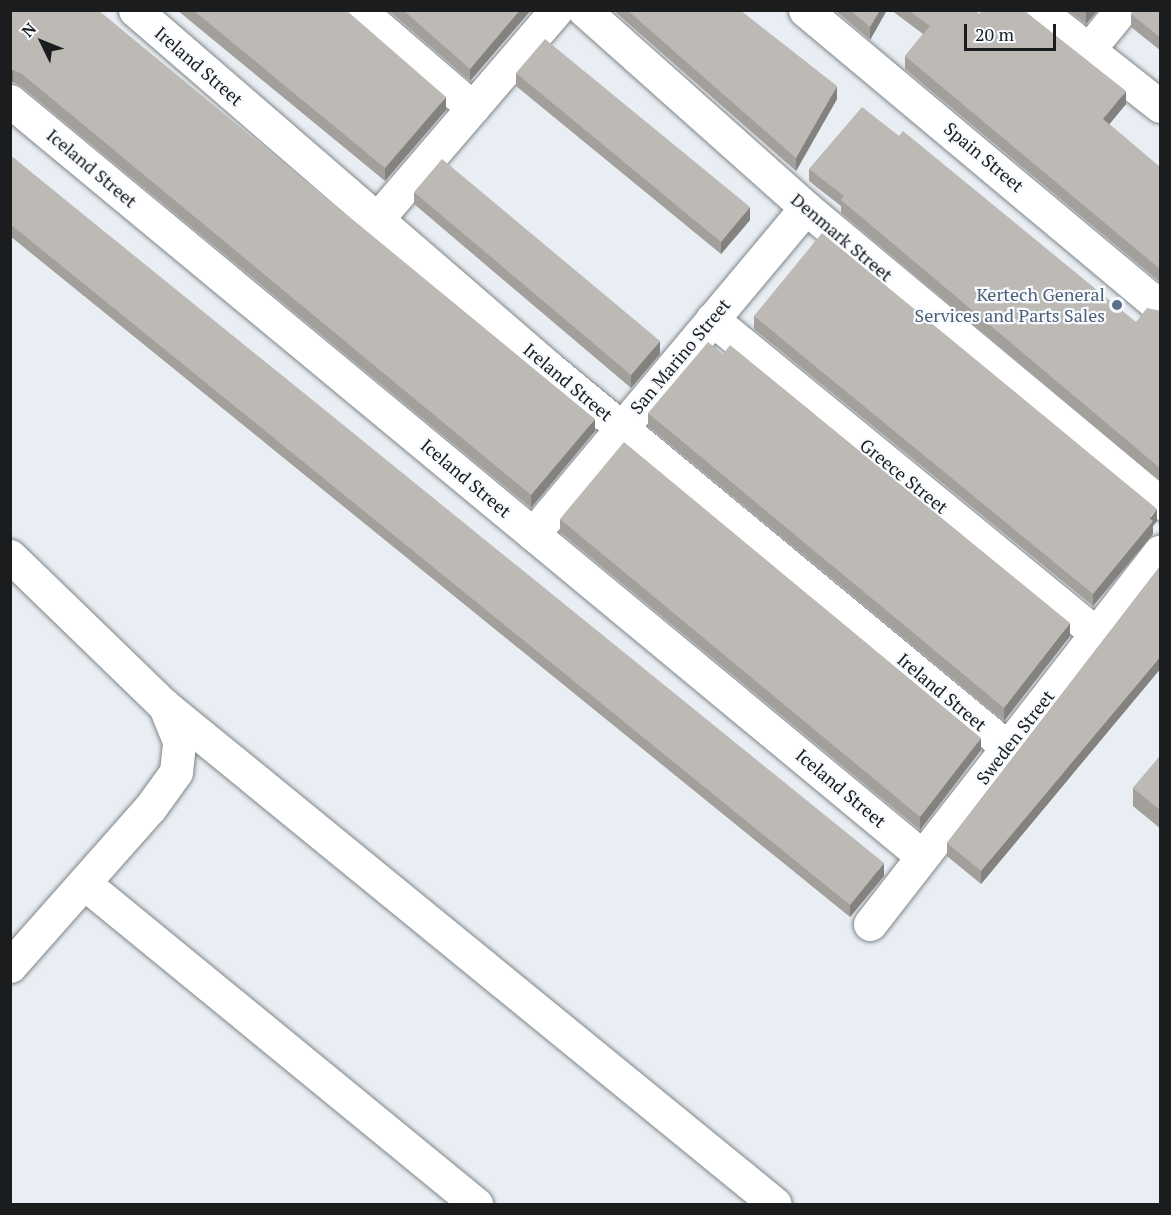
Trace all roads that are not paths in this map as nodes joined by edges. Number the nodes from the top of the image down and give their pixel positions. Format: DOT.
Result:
graph roads {
  1 [pos="135,10"];
  2 [pos="359,10"];
  3 [pos="556,10"];
  4 [pos="584,10"];
  5 [pos="806,10"];
  6 [pos="1038,10"];
  7 [pos="1121,10"];
  8 [pos="1089,49"];
  9 [pos="10,101"];
  10 [pos="1161,106"];
  11 [pos="472,108"];
  12 [pos="806,208"];
  13 [pos="378,218"];
  14 [pos="1161,307"];
  15 [pos="712,319"];
  16 [pos="621,427"];
  17 [pos="1161,503"];
  18 [pos="533,534"];
  19 [pos="1161,551"];
  20 [pos="10,556"];
  21 [pos="1096,633"];
  22 [pos="165,706"];
  23 [pos="1007,747"];
  24 [pos="922,856"];
  25 [pos="84,883"];
  26 [pos="870,924"];
  27 [pos="10,966"];
  28 [pos="476,1204"];
  29 [pos="775,1204"];
  1 -- 13 [label="street, Ireland Street"];
  2 -- 11 [label="street"];
  3 -- 11 [label="street"];
  4 -- 12 [label="street, Denmark Street"];
  5 -- 14 [label="street, Spain Street"];
  6 -- 8 [label="street"];
  7 -- 8 [label="street"];
  8 -- 10 [label="street"];
  9 -- 18 [label="street, Iceland Street"];
  11 -- 13 [label="street"];
  12 -- 15 [label="street, San Marino Street"];
  12 -- 17 [label="street, Denmark Street"];
  13 -- 16 [label="street, Ireland Street"];
  15 -- 16 [label="street, San Marino Street"];
  15 -- 21 [label="street, Greece Street"];
  16 -- 18 [label="street, San Marino Street"];
  16 -- 23 [label="street, Ireland Street"];
  18 -- 24 [label="street, Iceland Street"];
  19 -- 21 [label="street, Sweden Street"];
  20 -- 22 [label="street"];
  21 -- 23 [label="street, Sweden Street"];
  22 -- 25 [label="street"];
  22 -- 29 [label="street"];
  23 -- 24 [label="street, Sweden Street"];
  24 -- 26 [label="street, Sweden Street"];
  25 -- 27 [label="street"];
  25 -- 28 [label="street"];
}
